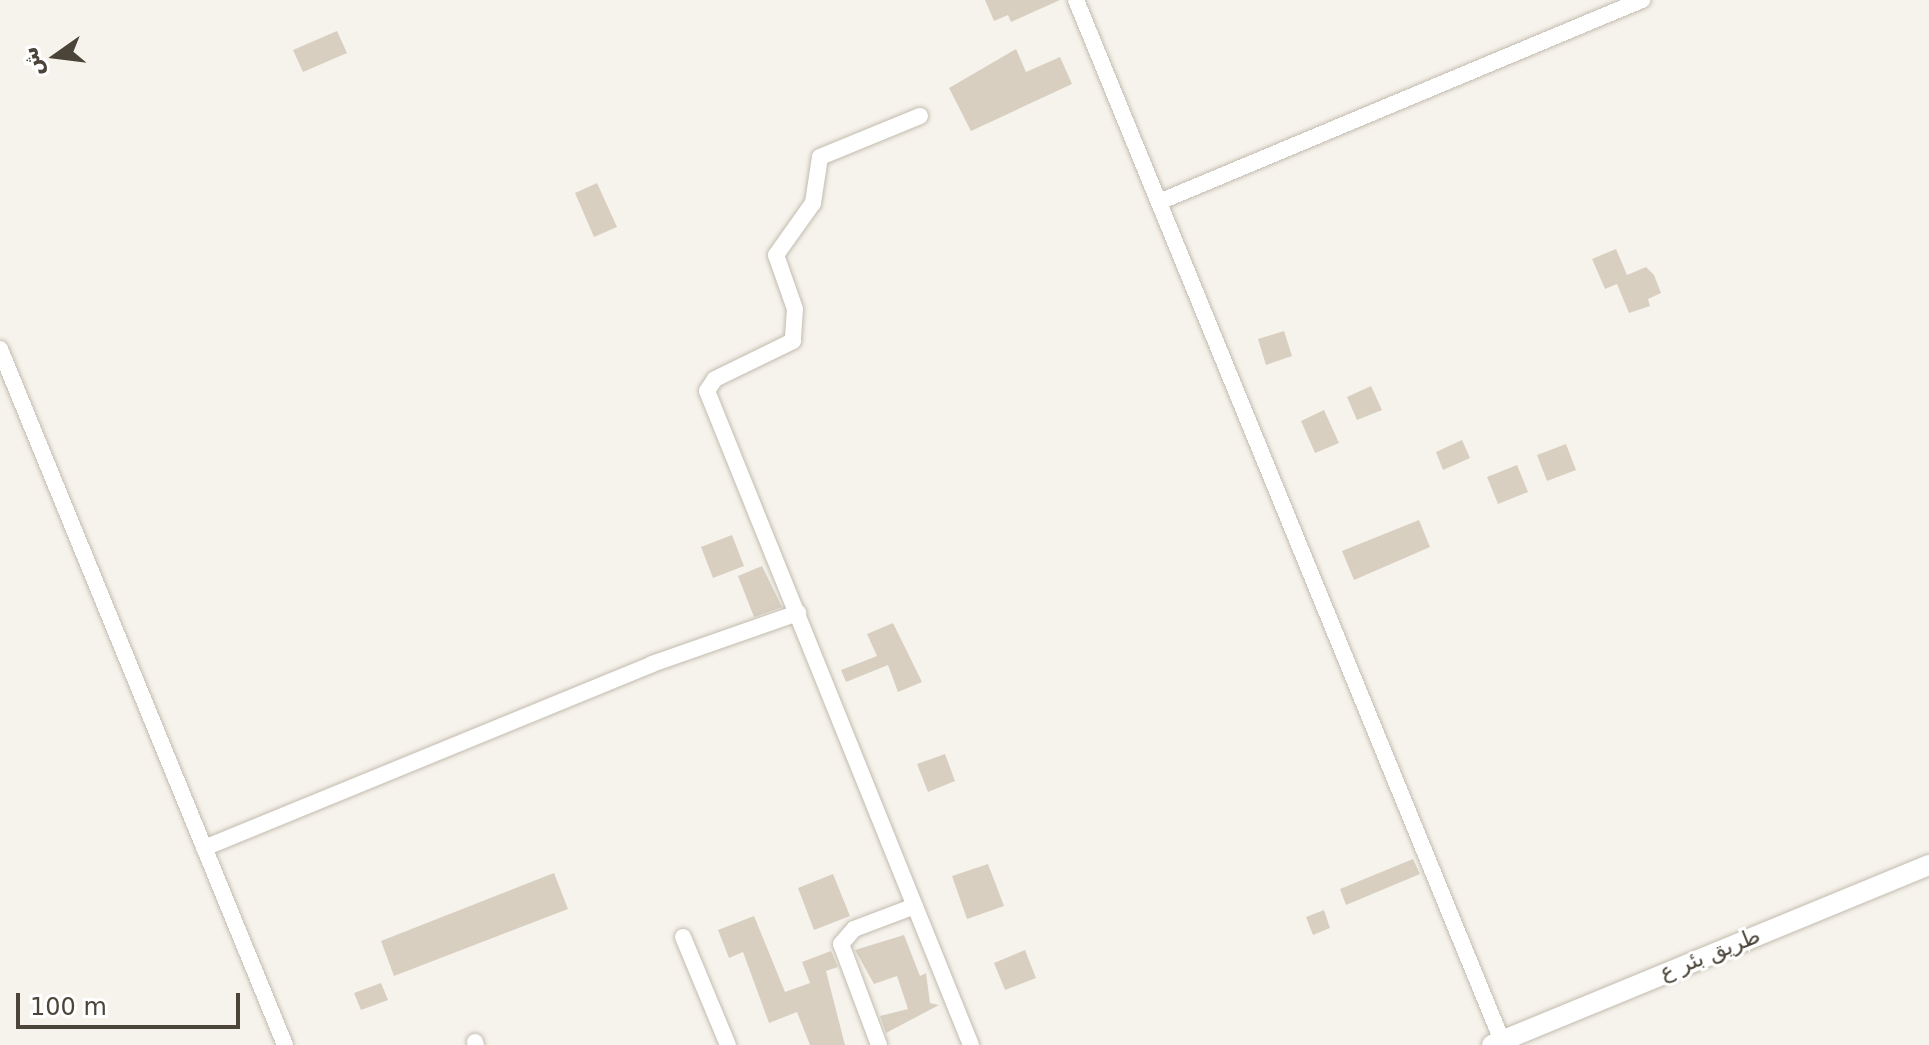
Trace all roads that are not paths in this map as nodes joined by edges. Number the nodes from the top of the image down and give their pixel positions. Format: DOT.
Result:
graph roads {
  1 [pos="1076,0"];
  2 [pos="1642,0"];
  3 [pos="920,116"];
  4 [pos="1159,202"];
  5 [pos="0,349"];
  6 [pos="798,613"];
  7 [pos="204,848"];
  8 [pos="1929,865"];
  9 [pos="915,906"];
  10 [pos="683,937"];
  11 [pos="1497,1043"];
  12 [pos="285,1045"];
  13 [pos="728,1045"];
  14 [pos="879,1045"];
  15 [pos="971,1045"];
  1 -- 4 [label="street"];
  2 -- 4 [label="street"];
  3 -- 6 [label="street"];
  4 -- 11 [label="street"];
  5 -- 7 [label="street"];
  6 -- 7 [label="street"];
  6 -- 9 [label="street"];
  7 -- 12 [label="street"];
  8 -- 11 [label="street, طريق بئر ع"];
  9 -- 14 [label="street"];
  9 -- 15 [label="street"];
  10 -- 13 [label="street"];
}
